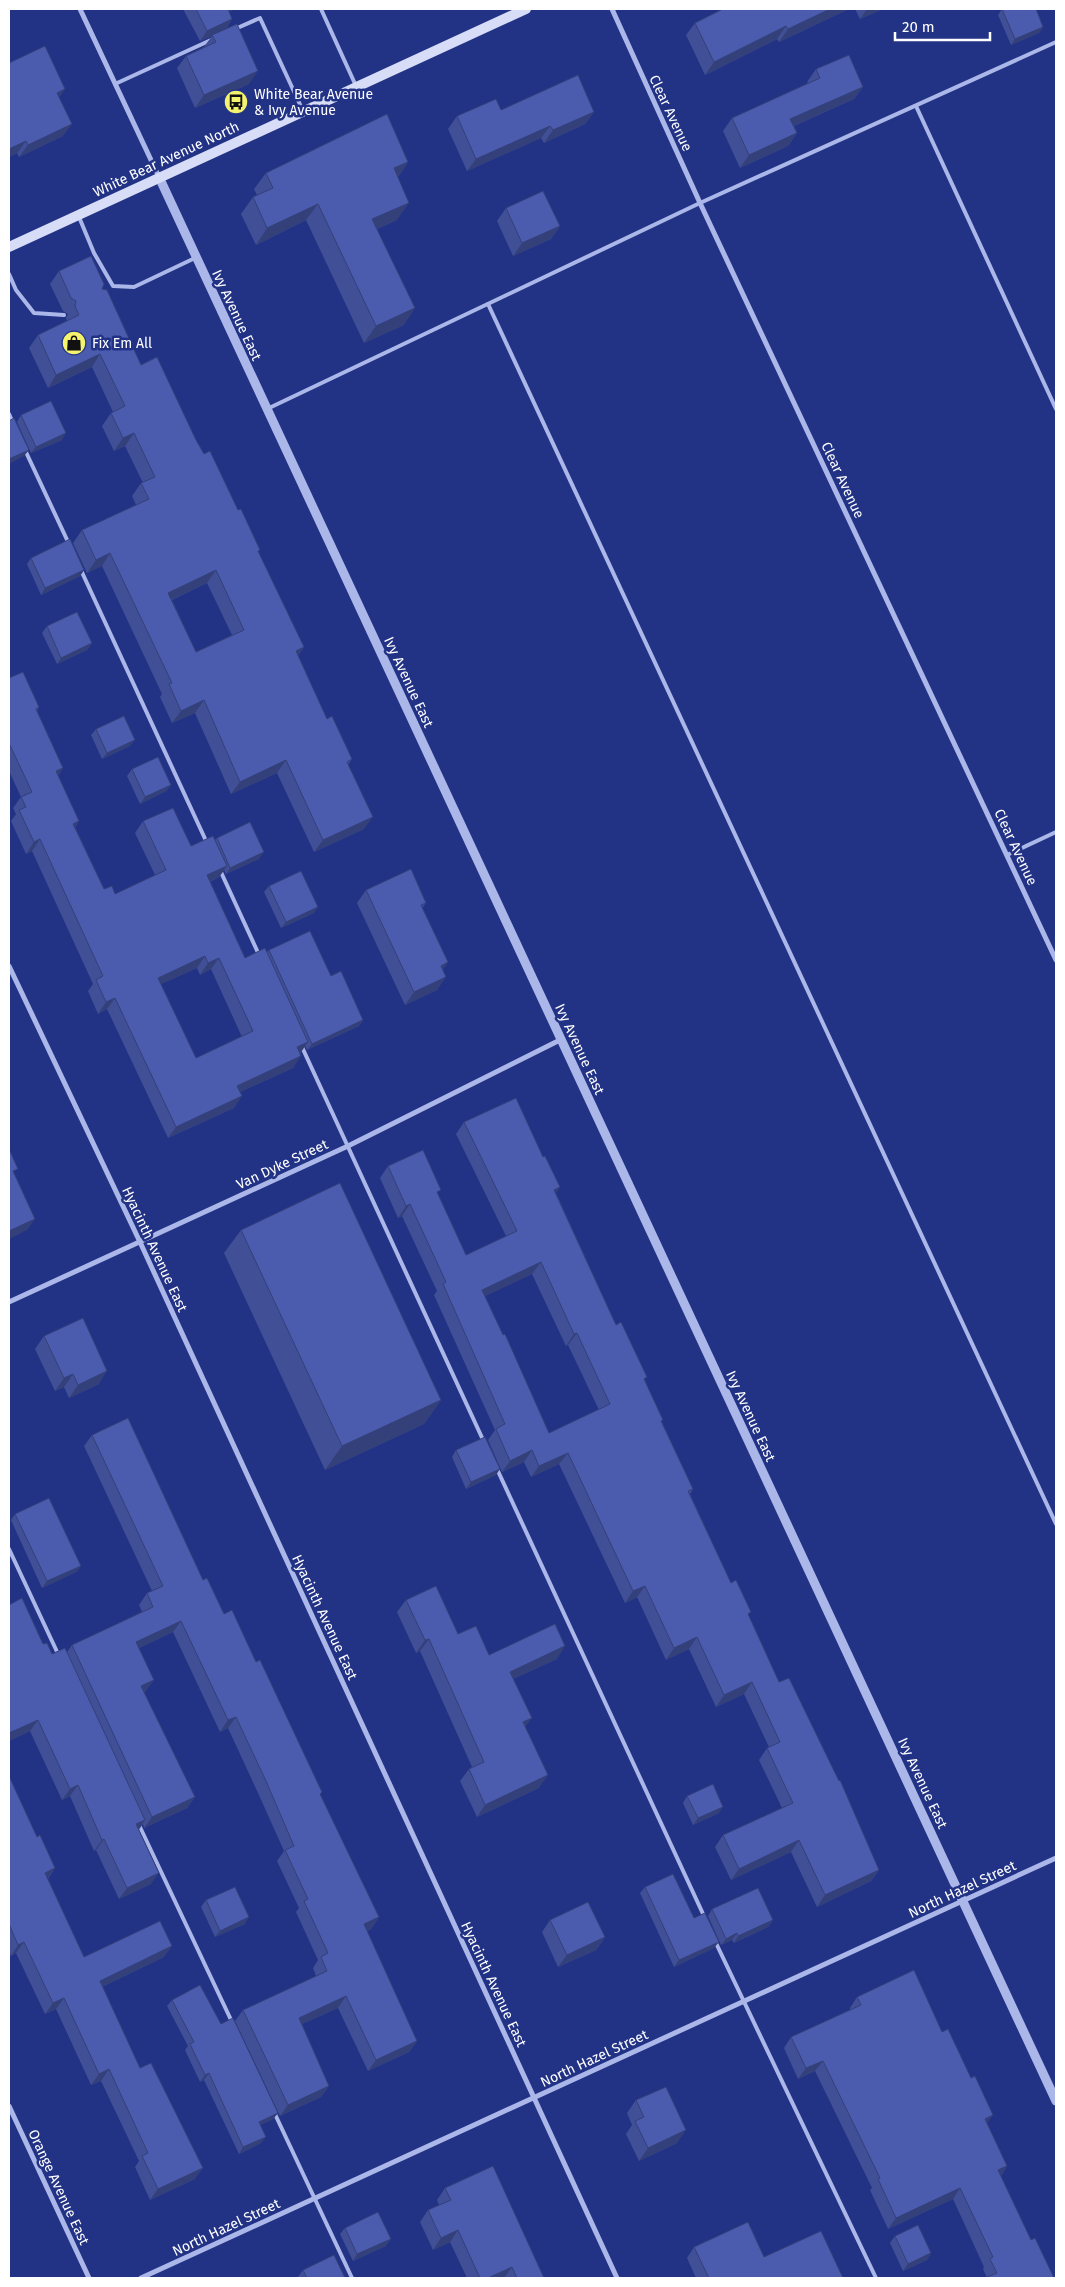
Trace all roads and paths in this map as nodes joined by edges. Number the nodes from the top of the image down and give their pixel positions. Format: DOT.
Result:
graph roads {
  1 [pos="80,9"];
  2 [pos="321,9"];
  3 [pos="526,9"];
  4 [pos="612,9"];
  5 [pos="233,30"];
  6 [pos="215,38"];
  7 [pos="1056,42"];
  8 [pos="115,84"];
  9 [pos="356,86"];
  10 [pos="916,106"];
  11 [pos="303,111"];
  12 [pos="159,177"];
  13 [pos="700,203"];
  14 [pos="78,215"];
  15 [pos="9,247"];
  16 [pos="196,258"];
  17 [pos="9,274"];
  18 [pos="113,286"];
  19 [pos="108,290"];
  20 [pos="488,304"];
  21 [pos="64,315"];
  22 [pos="1056,409"];
  23 [pos="266,410"];
  24 [pos="9,414"];
  25 [pos="17,432"];
  26 [pos="21,441"];
  27 [pos="72,550"];
  28 [pos="76,559"];
  29 [pos="1056,832"];
  30 [pos="210,848"];
  31 [pos="1007,855"];
  32 [pos="218,866"];
  33 [pos="1056,960"];
  34 [pos="9,966"];
  35 [pos="264,966"];
  36 [pos="298,1038"];
  37 [pos="560,1040"];
  38 [pos="348,1146"];
  39 [pos="140,1242"];
  40 [pos="9,1302"];
  41 [pos="485,1444"];
  42 [pos="494,1462"];
  43 [pos="1056,1524"];
  44 [pos="9,1549"];
  45 [pos="60,1658"];
  46 [pos="136,1820"];
  47 [pos="1056,1858"];
  48 [pos="963,1900"];
  49 [pos="706,1922"];
  50 [pos="715,1940"];
  51 [pos="743,2001"];
  52 [pos="234,2027"];
  53 [pos="533,2098"];
  54 [pos="1056,2101"];
  55 [pos="9,2106"];
  56 [pos="273,2108"];
  57 [pos="315,2198"];
  58 [pos="89,2278"];
  59 [pos="141,2278"];
  60 [pos="352,2278"];
  61 [pos="617,2278"];
  62 [pos="876,2278"];
  1 -- 8 [label="street, Ivy Avenue East"];
  2 -- 9 [label="lane"];
  3 -- 9 [label="main road, White Bear Avenue North"];
  4 -- 13 [label="street, Clear Avenue"];
  5 -- 11 [label="lane"];
  6 -- 8 [label="lane"];
  7 -- 10 [label="lane"];
  8 -- 12 [label="street, Ivy Avenue East"];
  9 -- 11 [label="main road, White Bear Avenue North"];
  10 -- 13 [label="lane"];
  10 -- 22 [label="lane"];
  11 -- 12 [label="main road, White Bear Avenue North"];
  12 -- 14 [label="main road, White Bear Avenue North"];
  12 -- 16 [label="street, Ivy Avenue East"];
  13 -- 20 [label="lane"];
  13 -- 31 [label="street, Clear Avenue"];
  14 -- 15 [label="main road, White Bear Avenue North"];
  14 -- 18 [label="lane"];
  16 -- 18 [label="lane"];
  16 -- 23 [label="street, Ivy Avenue East"];
  17 -- 21 [label="lane"];
  18 -- 19 [label="lane"];
  20 -- 23 [label="lane"];
  20 -- 43 [label="lane"];
  23 -- 37 [label="street, Ivy Avenue East"];
  24 -- 25 [label="lane"];
  26 -- 27 [label="lane"];
  28 -- 30 [label="lane"];
  29 -- 31 [label="lane"];
  31 -- 33 [label="street, Clear Avenue"];
  32 -- 35 [label="lane"];
  34 -- 39 [label="street, Hyacinth Avenue East"];
  36 -- 38 [label="lane"];
  37 -- 38 [label="street, Van Dyke Street"];
  37 -- 48 [label="street, Ivy Avenue East"];
  38 -- 39 [label="street, Van Dyke Street"];
  38 -- 41 [label="lane"];
  39 -- 40 [label="street, Van Dyke Street"];
  39 -- 53 [label="street, Hyacinth Avenue East"];
  42 -- 49 [label="lane"];
  44 -- 45 [label="lane"];
  46 -- 52 [label="lane"];
  47 -- 48 [label="street, North Hazel Street"];
  48 -- 51 [label="street, North Hazel Street"];
  48 -- 54 [label="street, Ivy Avenue East"];
  50 -- 51 [label="lane"];
  51 -- 53 [label="street, North Hazel Street"];
  51 -- 62 [label="lane"];
  53 -- 57 [label="street, North Hazel Street"];
  53 -- 61 [label="street, Hyacinth Avenue East"];
  55 -- 58 [label="street, Orange Avenue East"];
  56 -- 57 [label="lane"];
  57 -- 59 [label="street, North Hazel Street"];
  57 -- 60 [label="lane"];
}
